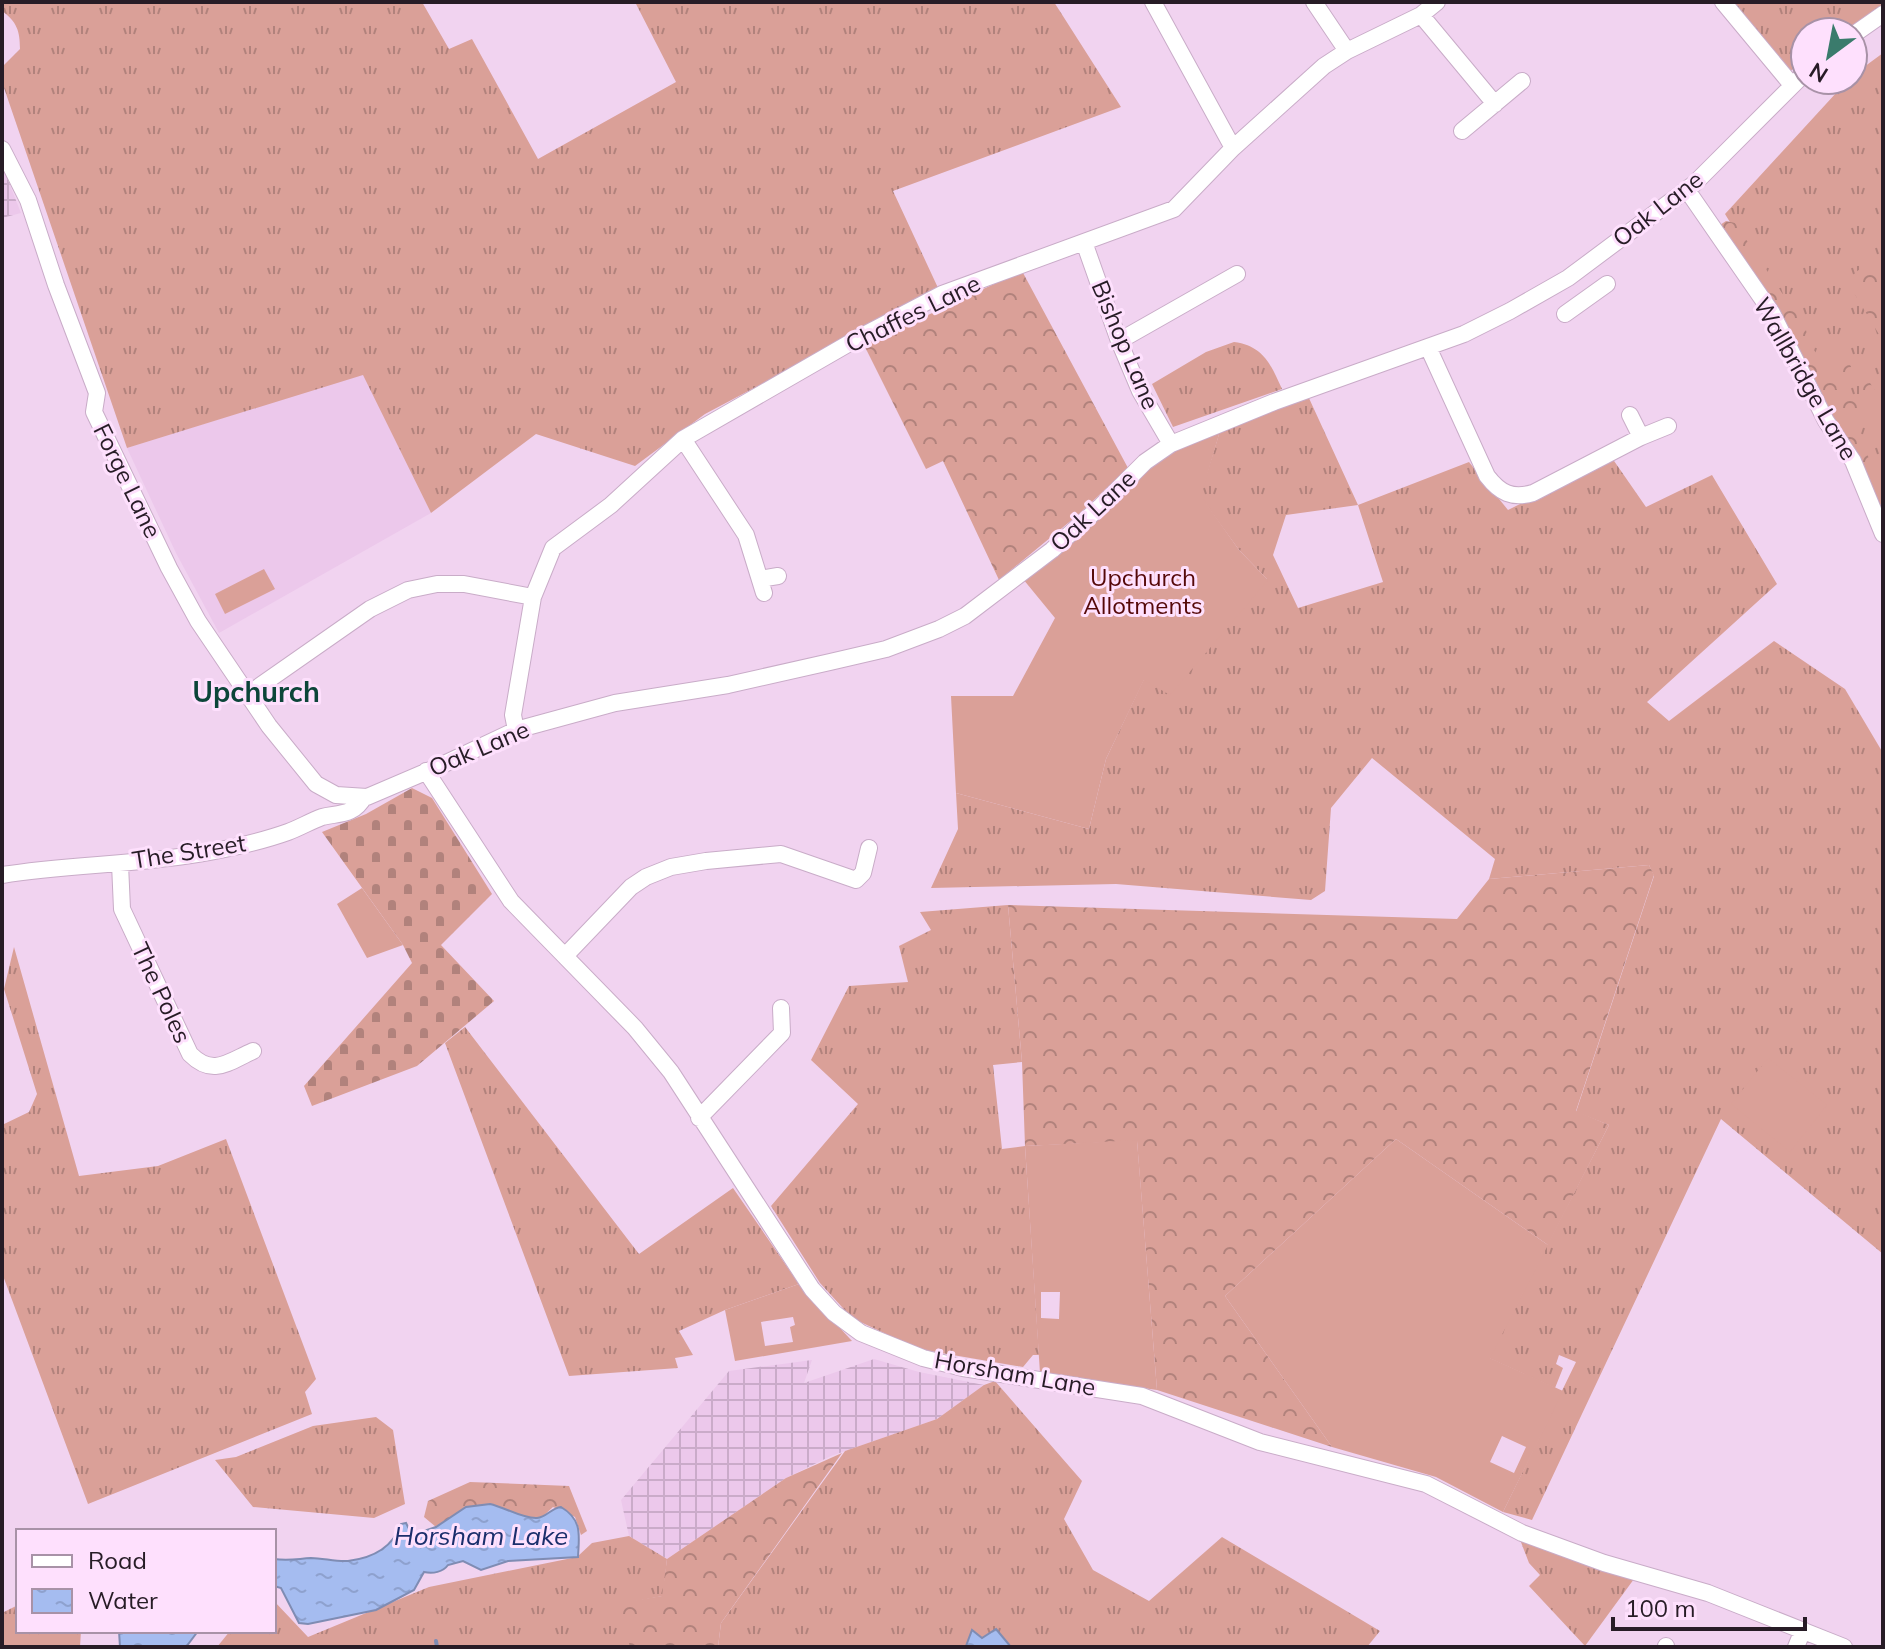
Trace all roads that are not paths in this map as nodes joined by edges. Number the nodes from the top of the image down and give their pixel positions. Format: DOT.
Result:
graph roads {
  1 [pos="1153,2"];
  2 [pos="1314,2"];
  3 [pos="1437,2"];
  4 [pos="1723,2"];
  5 [pos="1421,15"];
  6 [pos="1347,51"];
  7 [pos="1522,81"];
  8 [pos="1789,81"];
  9 [pos="1789,88"];
  10 [pos="1495,104"];
  11 [pos="1462,131"];
  12 [pos="1233,148"];
  13 [pos="2,149"];
  14 [pos="1687,190"];
  15 [pos="1084,242"];
  16 [pos="1237,274"];
  17 [pos="1568,278"];
  18 [pos="1607,284"];
  19 [pos="1586,300"];
  20 [pos="1565,314"];
  21 [pos="1119,341"];
  22 [pos="1428,347"];
  23 [pos="1630,415"];
  24 [pos="1668,426"];
  25 [pos="1641,437"];
  26 [pos="683,439"];
  27 [pos="1171,444"];
  28 [pos="1883,534"];
  29 [pos="778,576"];
  30 [pos="533,597"];
  31 [pos="247,695"];
  32 [pos="516,730"];
  33 [pos="426,771"];
  34 [pos="316,784"];
  35 [pos="333,794"];
  36 [pos="364,797"];
  37 [pos="324,816"];
  38 [pos="869,848"];
  39 [pos="120,864"];
  40 [pos="2,875"];
  41 [pos="565,956"];
  42 [pos="781,1008"];
  43 [pos="253,1051"];
  44 [pos="699,1118"];
  45 [pos="1803,1630"];
  46 [pos="1796,1647"];
  47 [pos="1844,1647"];
  1 -- 12 [label="street"];
  2 -- 6 [label="street"];
  3 -- 5 [label="street, Chaffes Lane"];
  4 -- 8 [label="street"];
  5 -- 6 [label="street, Chaffes Lane"];
  5 -- 10 [label="street"];
  6 -- 12 [label="street, Chaffes Lane"];
  7 -- 10 [label="street"];
  9 -- 14 [label="street, Oak Lane"];
  10 -- 11 [label="street"];
  12 -- 15 [label="street, Chaffes Lane"];
  13 -- 31 [label="street, Forge Lane"];
  14 -- 17 [label="street, Oak Lane"];
  14 -- 28 [label="street, Wallbridge Lane"];
  15 -- 21 [label="street, Bishop Lane"];
  15 -- 26 [label="street, Chaffes Lane"];
  16 -- 21 [label="street"];
  17 -- 19 [label="street"];
  17 -- 22 [label="street, Oak Lane"];
  18 -- 19 [label="street"];
  19 -- 20 [label="street"];
  21 -- 27 [label="street, Bishop Lane"];
  22 -- 25 [label="street"];
  22 -- 27 [label="street, Oak Lane"];
  23 -- 25 [label="street"];
  24 -- 25 [label="street"];
  26 -- 29 [label="street"];
  26 -- 30 [label="street, Chaffes Lane"];
  27 -- 32 [label="street, Oak Lane"];
  30 -- 31 [label="street"];
  30 -- 32 [label="street, Chaffes Lane"];
  31 -- 34 [label="street, Forge Lane"];
  32 -- 33 [label="street, Oak Lane"];
  33 -- 36 [label="street, Oak Lane"];
  33 -- 41 [label="street, Horsham Lane"];
  34 -- 35 [label="street, Oak Lane"];
  35 -- 36 [label="street, Oak Lane"];
  35 -- 37 [label="street"];
  36 -- 37 [label="street, The Street"];
  37 -- 39 [label="street, The Street"];
  38 -- 41 [label="street"];
  39 -- 40 [label="street, The Street"];
  39 -- 43 [label="street, The Poles"];
  41 -- 44 [label="street, Horsham Lane"];
  42 -- 44 [label="street"];
  44 -- 45 [label="street, Horsham Lane"];
  45 -- 46 [label="street"];
  45 -- 47 [label="street, Horsham Lane"];
}
